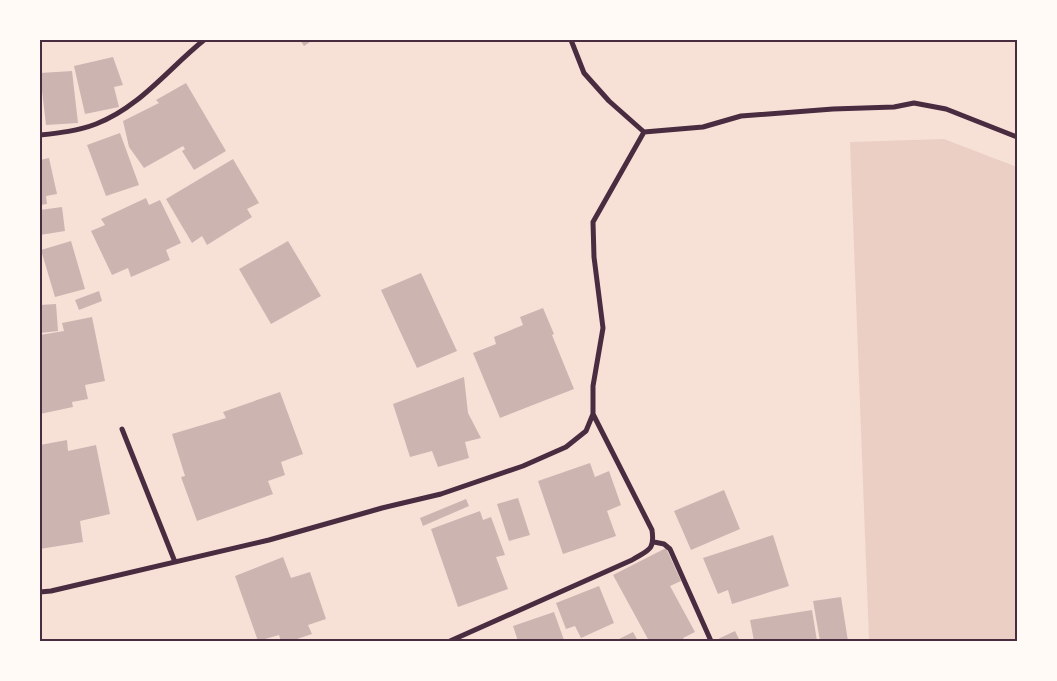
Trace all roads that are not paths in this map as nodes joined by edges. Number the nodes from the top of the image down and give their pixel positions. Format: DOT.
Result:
graph roads {
  1 [pos="204,40"];
  2 [pos="570,40"];
  3 [pos="644,132"];
  4 [pos="40,136"];
  5 [pos="1017,137"];
  6 [pos="593,414"];
  7 [pos="122,429"];
  8 [pos="654,542"];
  9 [pos="175,562"];
  10 [pos="40,592"];
  11 [pos="450,641"];
  12 [pos="711,641"];
  1 -- 4 [label="street"];
  2 -- 3 [label="street"];
  3 -- 5 [label="street"];
  3 -- 6 [label="street"];
  6 -- 8 [label="street"];
  6 -- 9 [label="street"];
  7 -- 9 [label="street"];
  8 -- 11 [label="street"];
  8 -- 12 [label="street"];
  9 -- 10 [label="street"];
}
